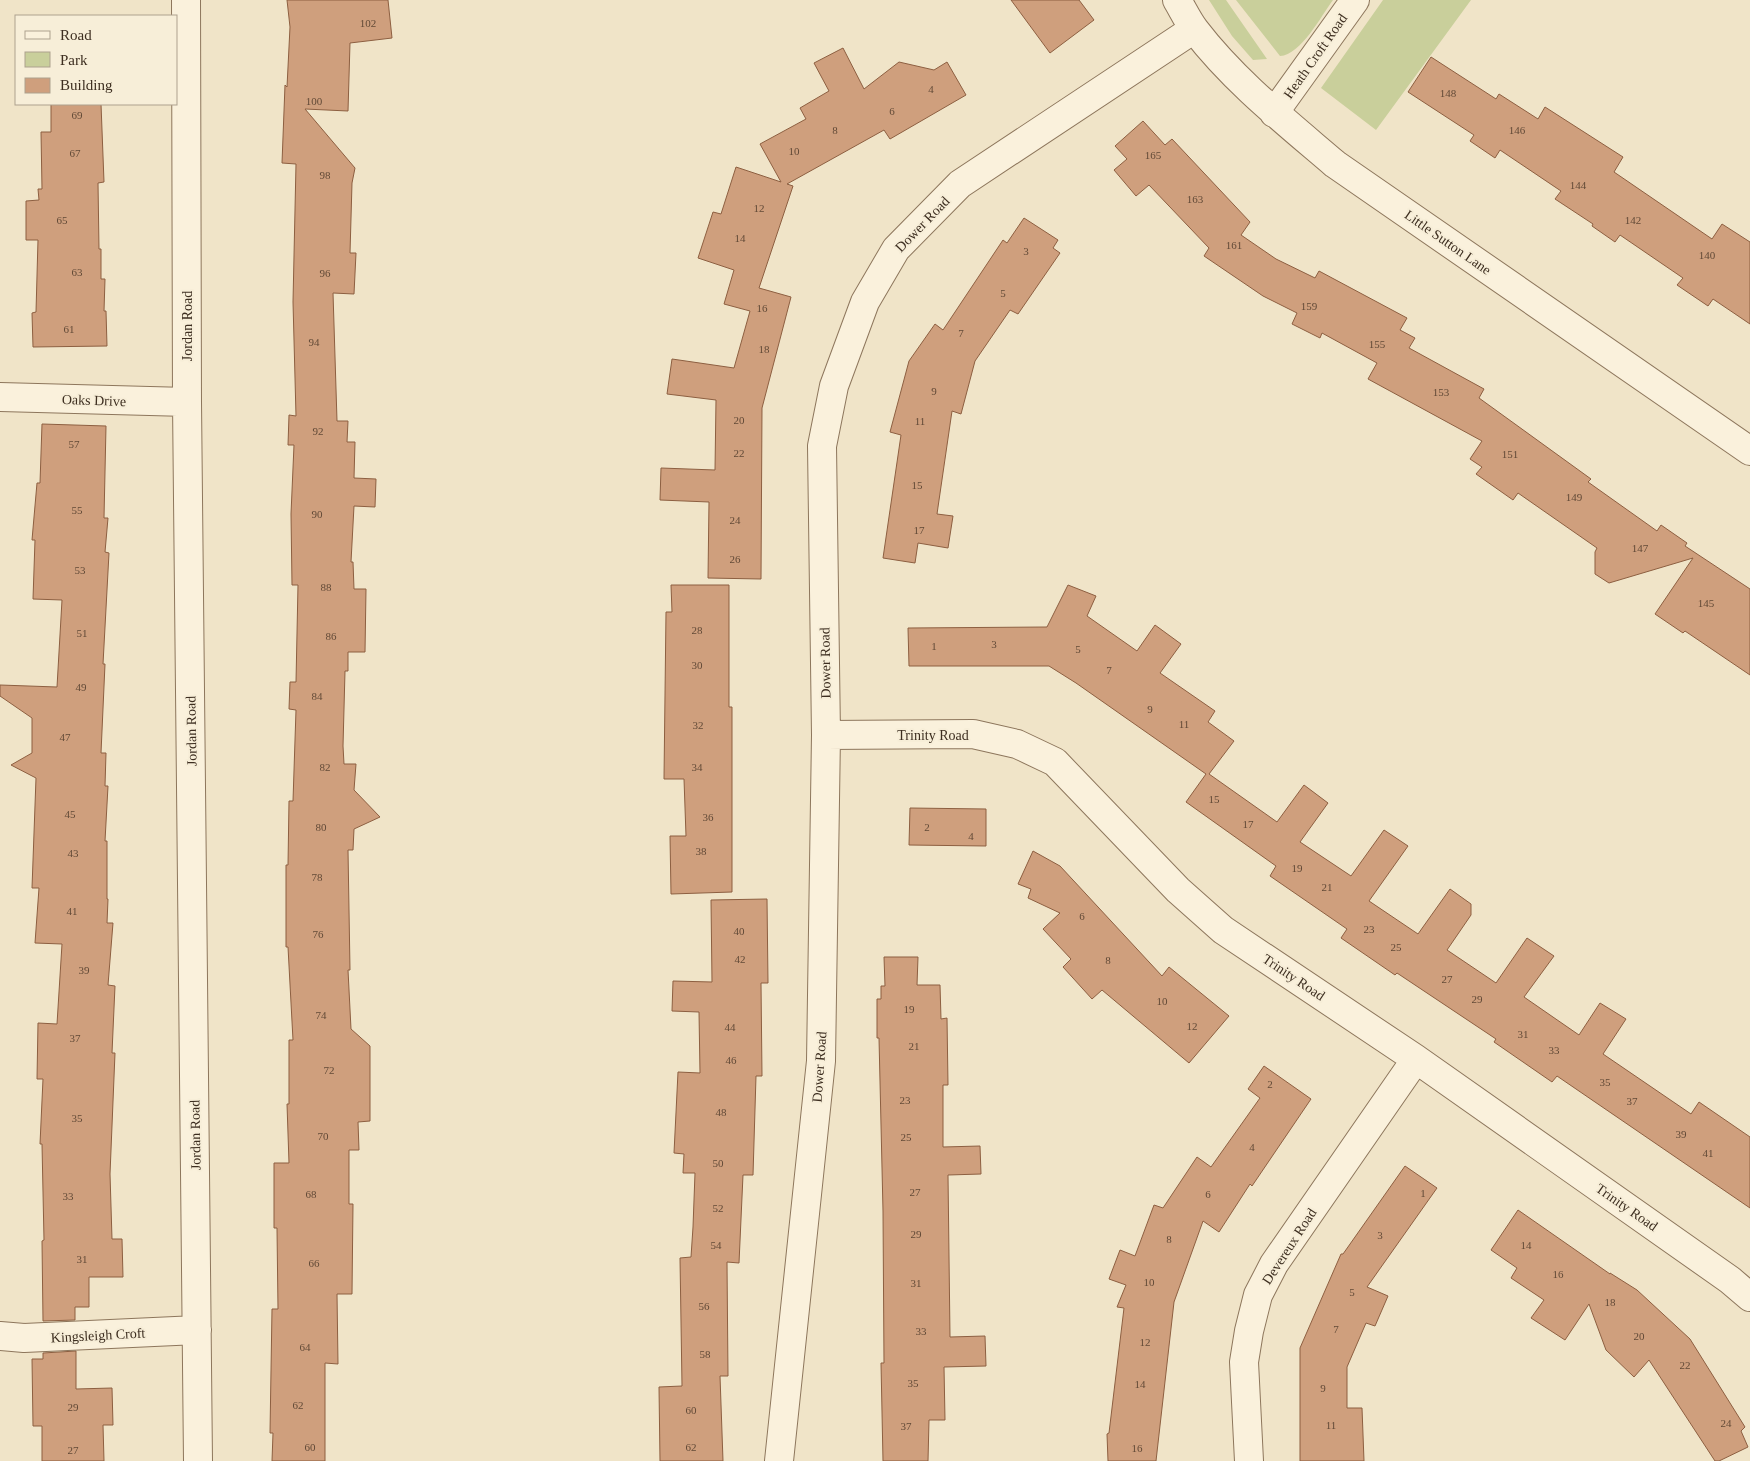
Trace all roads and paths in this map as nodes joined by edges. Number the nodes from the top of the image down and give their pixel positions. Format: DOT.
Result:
graph roads {
  1 [pos="186,0"];
  2 [pos="1178,0"];
  3 [pos="1355,0"];
  4 [pos="1194,29"];
  5 [pos="1274,113"];
  6 [pos="0,397"];
  7 [pos="187,402"];
  8 [pos="1750,451"];
  9 [pos="826,735"];
  10 [pos="1416,1058"];
  11 [pos="1750,1296"];
  12 [pos="197,1330"];
  13 [pos="0,1336"];
  14 [pos="198,1461"];
  15 [pos="779,1461"];
  16 [pos="1249,1461"];
  1 -- 7 [label="street, Jordan Road"];
  2 -- 4 [label="street, Little Sutton Lane"];
  3 -- 5 [label="street, Heath Croft Road"];
  4 -- 5 [label="street, Little Sutton Lane"];
  4 -- 9 [label="street, Dower Road"];
  5 -- 8 [label="street, Little Sutton Lane"];
  6 -- 7 [label="street, Oaks Drive"];
  7 -- 12 [label="street, Jordan Road"];
  9 -- 10 [label="street, Trinity Road"];
  9 -- 15 [label="street, Dower Road"];
  10 -- 11 [label="street, Trinity Road"];
  10 -- 16 [label="street, Devereux Road"];
  12 -- 13 [label="street, Kingsleigh Croft"];
  12 -- 14 [label="street, Jordan Road"];
}
